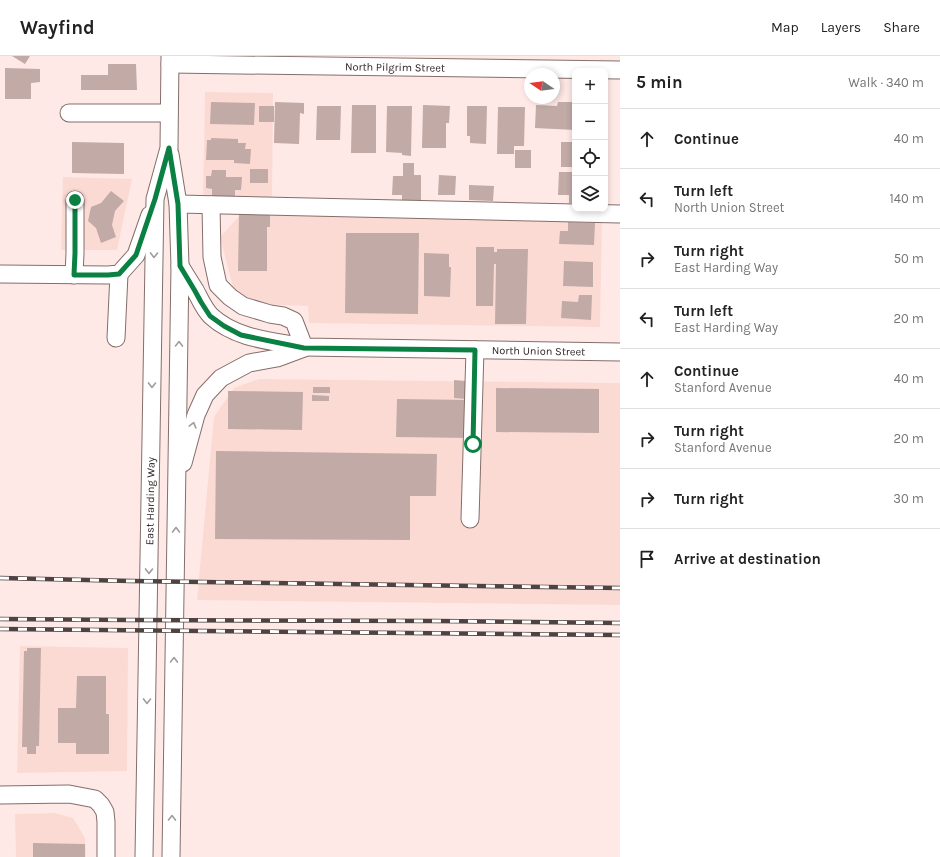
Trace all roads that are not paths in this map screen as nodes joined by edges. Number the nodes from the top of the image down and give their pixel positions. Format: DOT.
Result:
graph roads {
  1 [pos="170,60"];
  2 [pos="304,61"];
  3 [pos="620,70"];
  4 [pos="69,113"];
  5 [pos="169,113"];
  6 [pos="169,148"];
  7 [pos="155,199"];
  8 [pos="75,200"];
  9 [pos="178,204"];
  10 [pos="212,204"];
  11 [pos="620,214"];
  12 [pos="180,266"];
  13 [pos="0,274"];
  14 [pos="119,274"];
  15 [pos="74,275"];
  16 [pos="116,338"];
  17 [pos="304,348"];
  18 [pos="475,350"];
  19 [pos="620,352"];
  20 [pos="176,490"];
  21 [pos="470,519"];
  22 [pos="0,795"];
  23 [pos="106,857"];
  24 [pos="144,857"];
  25 [pos="171,857"];
  1 -- 2 [label="street, North Pilgrim Street"];
  1 -- 5 [label="street, East Harding Way"];
  2 -- 3 [label="street, North Pilgrim Street"];
  4 -- 5 [label="street"];
  5 -- 6 [label="street, East Harding Way"];
  6 -- 7 [label="street, East Harding Way"];
  6 -- 9 [label="street, East Harding Way"];
  7 -- 14 [label="street"];
  7 -- 24 [label="street, East Harding Way, one-way"];
  8 -- 15 [label="street"];
  9 -- 10 [label="street"];
  9 -- 12 [label="street, East Harding Way"];
  10 -- 11 [label="street"];
  10 -- 17 [label="street"];
  12 -- 17 [label="street, North Union Street"];
  20 -- 12 [label="street, East Harding Way, one-way"];
  13 -- 15 [label="street"];
  14 -- 15 [label="street"];
  14 -- 16 [label="street"];
  17 -- 18 [label="street, North Union Street"];
  20 -- 17 [label="street, one-way"];
  18 -- 19 [label="street, North Union Street"];
  18 -- 21 [label="street"];
  25 -- 20 [label="street, East Harding Way, one-way"];
  22 -- 23 [label="street"];
}
